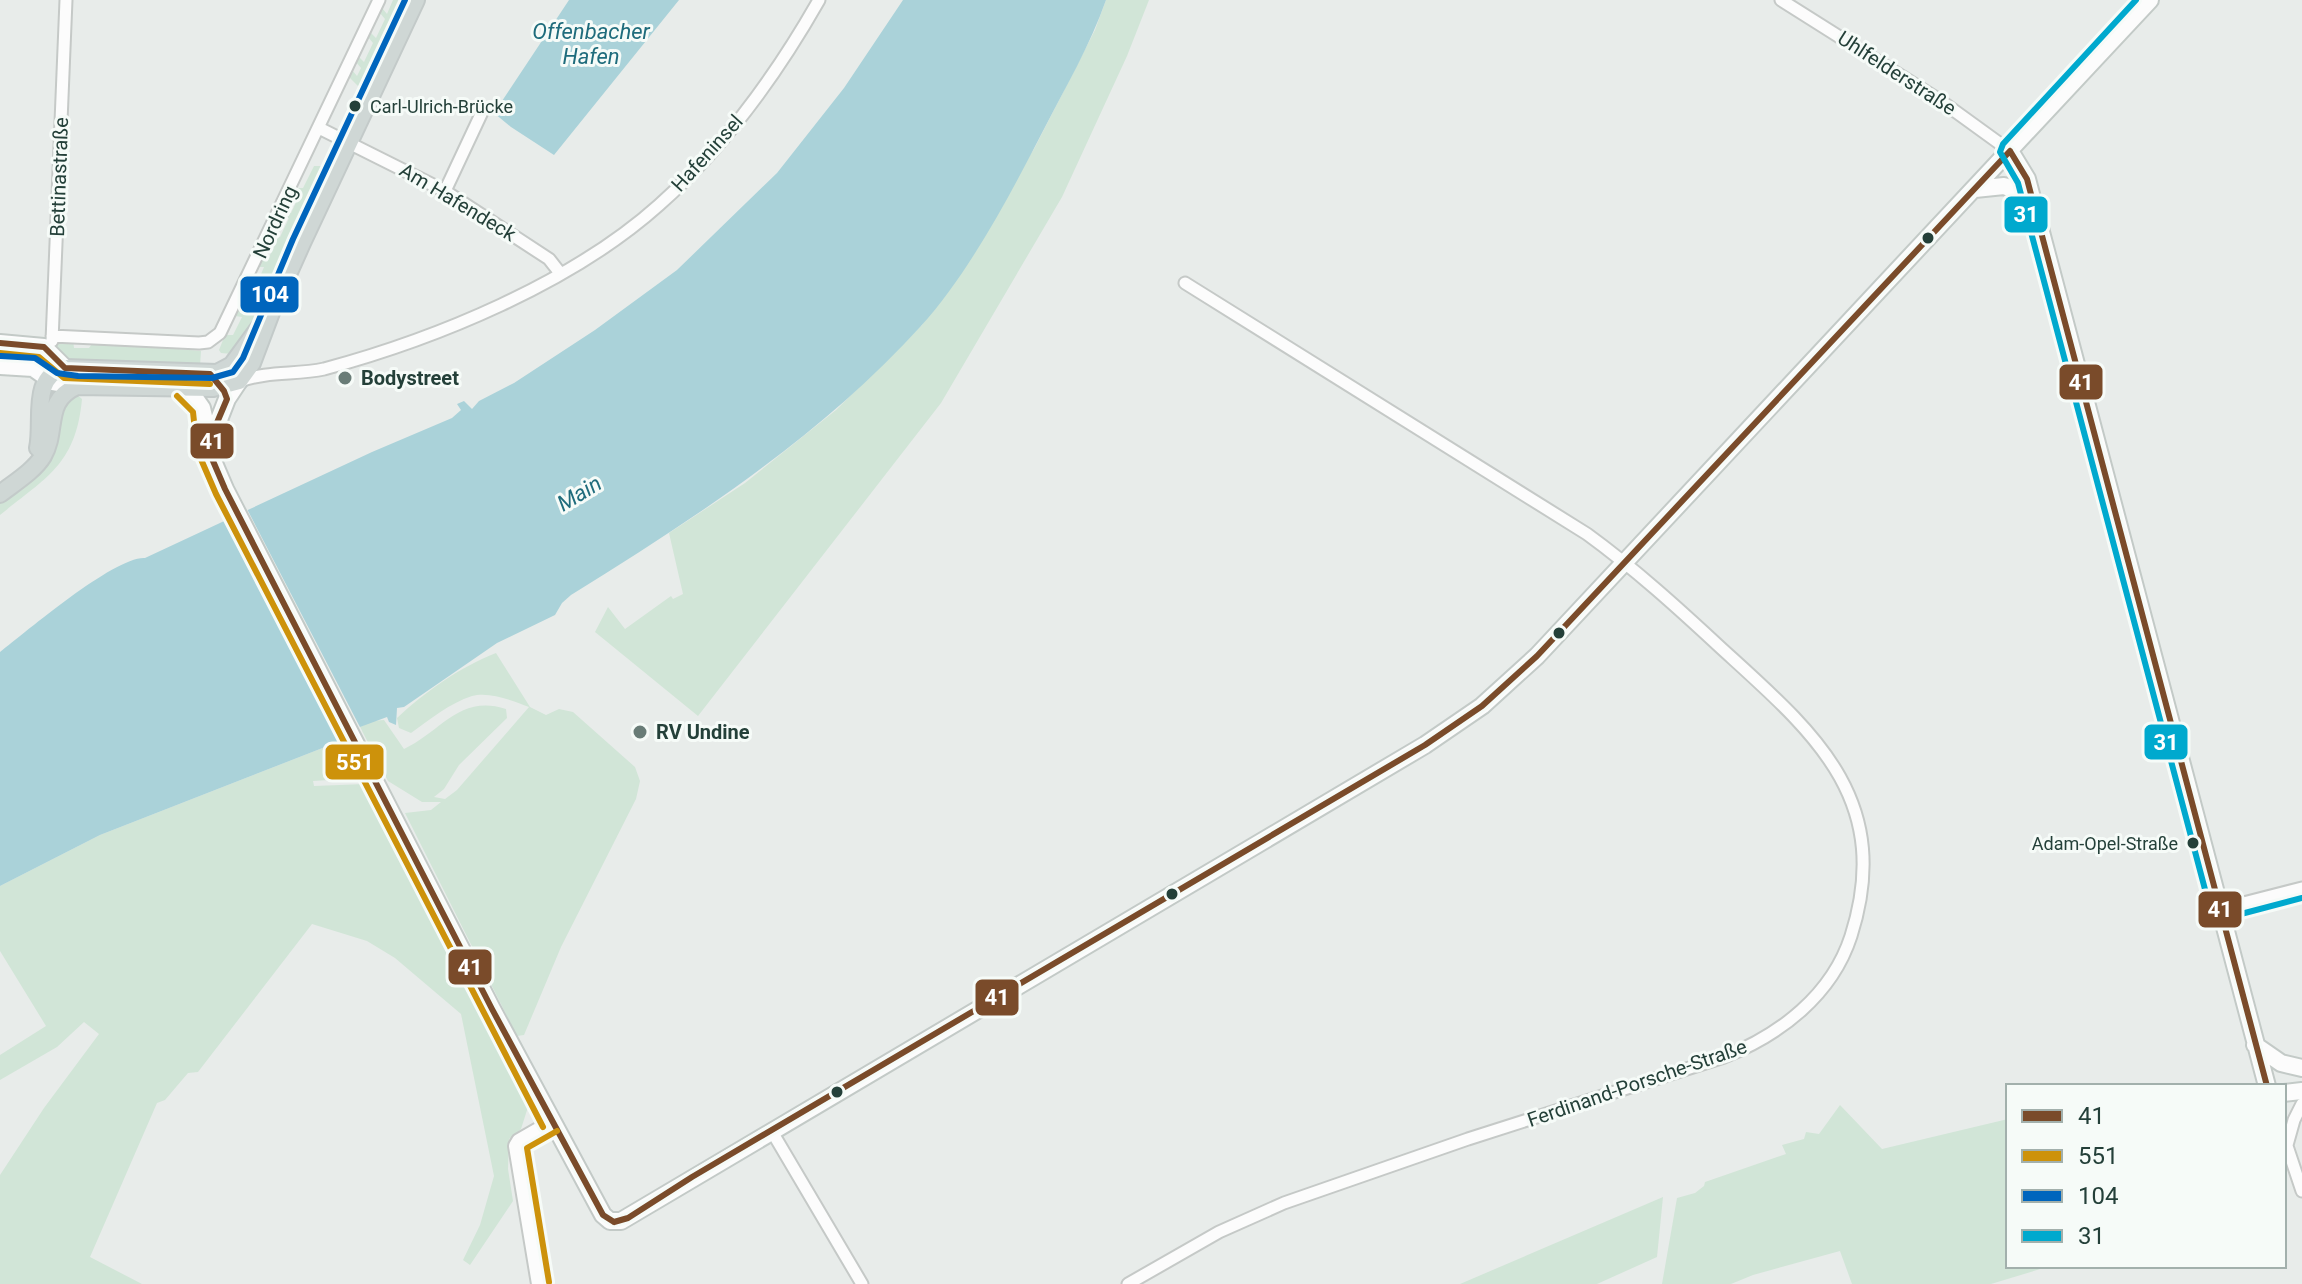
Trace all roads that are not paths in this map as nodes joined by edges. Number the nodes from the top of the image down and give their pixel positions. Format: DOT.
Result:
graph roads {
  1 [pos="66,0"];
  2 [pos="379,0"];
  3 [pos="416,0"];
  4 [pos="819,0"];
  5 [pos="1781,0"];
  6 [pos="2150,0"];
  7 [pos="483,110"];
  8 [pos="319,128"];
  9 [pos="348,143"];
  10 [pos="2010,151"];
  11 [pos="1975,189"];
  12 [pos="445,191"];
  13 [pos="2031,196"];
  14 [pos="560,273"];
  15 [pos="1185,283"];
  16 [pos="272,310"];
  17 [pos="0,343"];
  18 [pos="52,345"];
  19 [pos="257,353"];
  20 [pos="232,365"];
  21 [pos="0,366"];
  22 [pos="271,372"];
  23 [pos="50,374"];
  24 [pos="210,374"];
  25 [pos="239,381"];
  26 [pos="77,386"];
  27 [pos="183,388"];
  28 [pos="224,393"];
  29 [pos="52,415"];
  30 [pos="206,425"];
  31 [pos="210,454"];
  32 [pos="25,474"];
  33 [pos="0,494"];
  34 [pos="1625,562"];
  35 [pos="2302,888"];
  36 [pos="2220,909"];
  37 [pos="2255,1045"];
  38 [pos="2302,1069"];
  39 [pos="2269,1084"];
  40 [pos="2274,1084"];
  41 [pos="2302,1104"];
  42 [pos="552,1122"];
  43 [pos="771,1130"];
  44 [pos="2286,1139"];
  45 [pos="2286,1144"];
  46 [pos="2302,1191"];
  47 [pos="539,1284"];
  48 [pos="862,1284"];
  49 [pos="1128,1284"];
  1 -- 18 [label="street, Bettinastraße"];
  2 -- 8 [label="street, Nordring"];
  3 -- 9 [label="main road"];
  4 -- 14 [label="street, Hafeninsel"];
  5 -- 10 [label="street, Uhlfelderstraße"];
  6 -- 10 [label="main road"];
  7 -- 12 [label="street"];
  8 -- 9 [label="street"];
  8 -- 18 [label="street, Nordring"];
  9 -- 12 [label="street, Am Hafendeck"];
  9 -- 16 [label="main road"];
  10 -- 11 [label="main road"];
  10 -- 13 [label="main road"];
  11 -- 13 [label="main road"];
  11 -- 34 [label="main road"];
  12 -- 14 [label="street, Am Hafendeck"];
  13 -- 36 [label="main road"];
  14 -- 22 [label="street, Hafeninsel"];
  15 -- 34 [label="street, Ferdinand-Porsche-Straße"];
  16 -- 19 [label="main road"];
  16 -- 20 [label="main road"];
  17 -- 18 [label="main road"];
  18 -- 23 [label="main road"];
  18 -- 23 [label="main road"];
  19 -- 22 [label="street"];
  19 -- 25 [label="main road"];
  20 -- 24 [label="main road"];
  20 -- 28 [label="main road"];
  21 -- 23 [label="main road"];
  22 -- 25 [label="street, Hafeninsel"];
  23 -- 24 [label="main road"];
  23 -- 26 [label="main road"];
  23 -- 29 [label="main road"];
  23 -- 32 [label="main road"];
  24 -- 28 [label="main road"];
  25 -- 28 [label="main road"];
  26 -- 27 [label="main road"];
  26 -- 29 [label="main road"];
  27 -- 28 [label="main road"];
  27 -- 30 [label="main road"];
  28 -- 30 [label="main road"];
  28 -- 31 [label="main road"];
  29 -- 32 [label="main road"];
  30 -- 31 [label="main road"];
  31 -- 42 [label="main road"];
  32 -- 33 [label="main road"];
  34 -- 43 [label="main road"];
  34 -- 49 [label="street, Ferdinand-Porsche-Straße"];
  35 -- 36 [label="street"];
  36 -- 37 [label="main road"];
  37 -- 38 [label="main road"];
  37 -- 39 [label="main road"];
  38 -- 40 [label="main road"];
  41 -- 44 [label="street"];
  42 -- 43 [label="main road"];
  42 -- 47 [label="street"];
  43 -- 48 [label="street"];
  45 -- 46 [label="street"];
}
